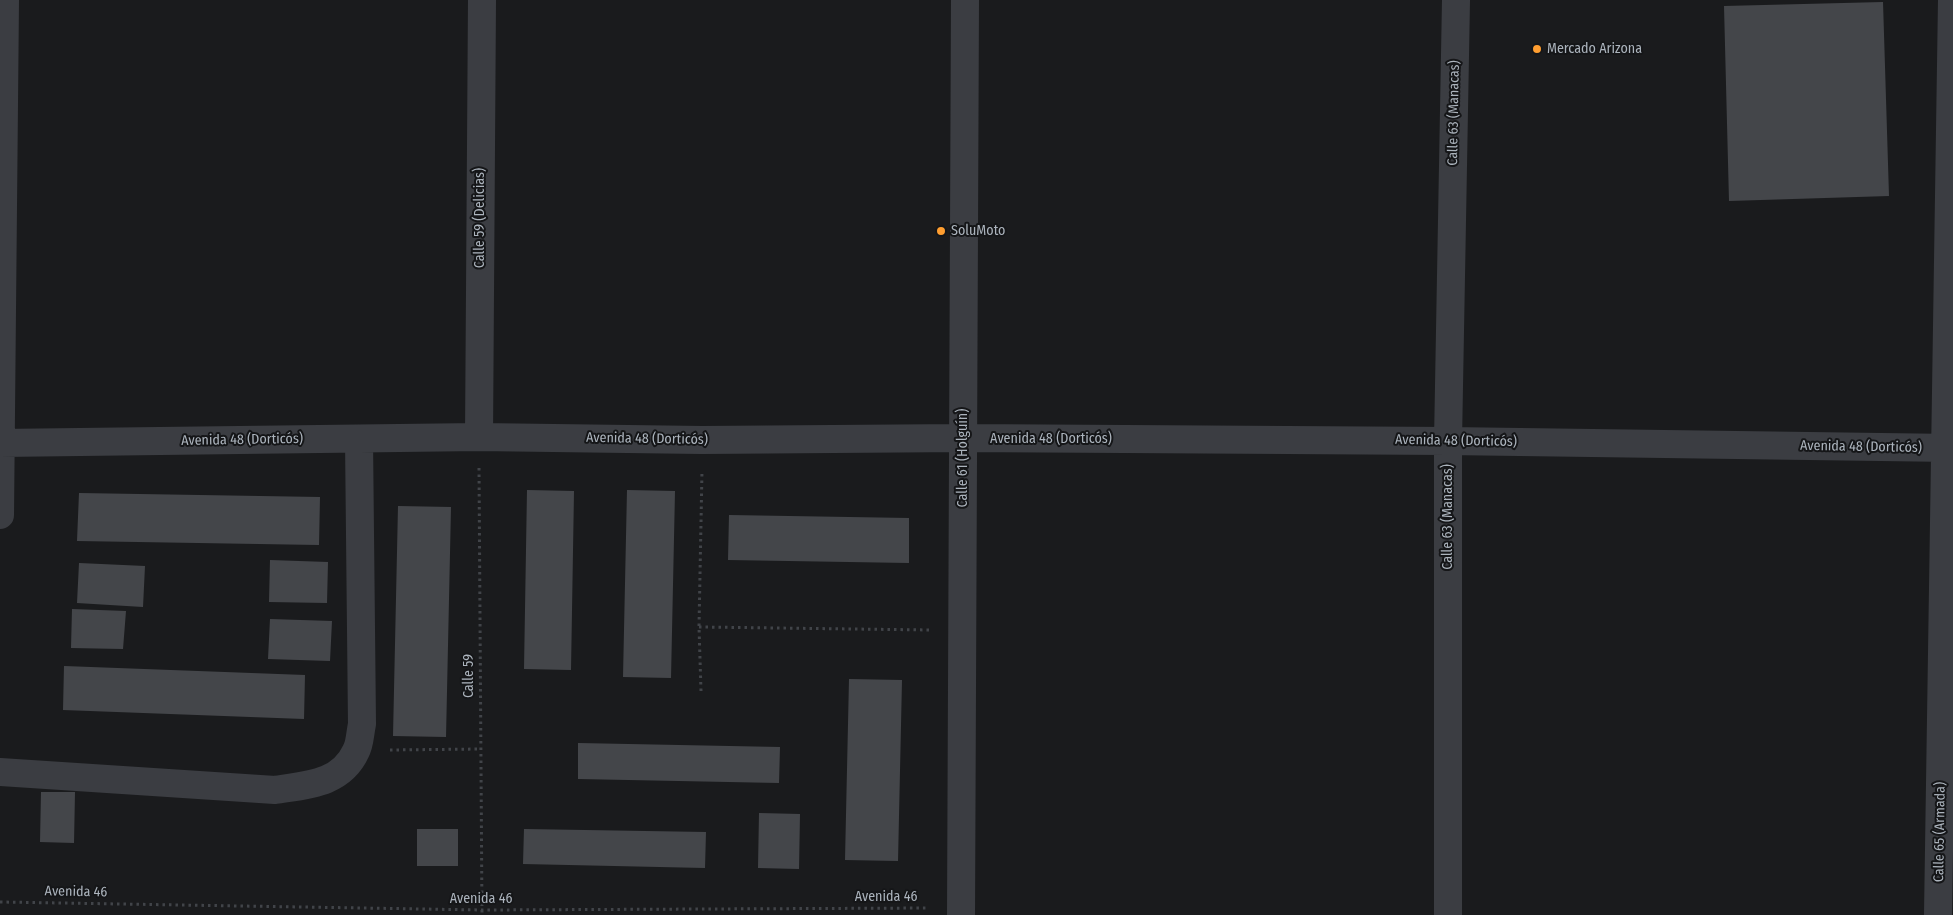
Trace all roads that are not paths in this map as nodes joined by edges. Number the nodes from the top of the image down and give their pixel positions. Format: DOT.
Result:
graph roads {
  1 [pos="5,0"];
  2 [pos="482,0"];
  3 [pos="965,0"];
  4 [pos="1456,0"];
  5 [pos="1952,0"];
  6 [pos="479,437"];
  7 [pos="359,438"];
  8 [pos="963,438"];
  9 [pos="1448,441"];
  10 [pos="1,443"];
  11 [pos="1949,448"];
  12 [pos="0,515"];
  13 [pos="0,772"];
  14 [pos="961,912"];
  15 [pos="1448,915"];
  16 [pos="1938,915"];
  1 -- 10 [label="street"];
  2 -- 6 [label="street, Calle 59 (Delicias)"];
  3 -- 8 [label="street, Calle 61 (Holguín)"];
  4 -- 9 [label="street, Calle 63 (Manacas)"];
  5 -- 11 [label="street, Calle 65 (Armada)"];
  6 -- 7 [label="street, Avenida 48 (Dorticós)"];
  6 -- 8 [label="street, Avenida 48 (Dorticós)"];
  7 -- 10 [label="street, Avenida 48 (Dorticós)"];
  7 -- 13 [label="street"];
  8 -- 9 [label="street, Avenida 48 (Dorticós)"];
  8 -- 14 [label="street, Calle 61 (Holguín)"];
  9 -- 11 [label="street, Avenida 48 (Dorticós)"];
  9 -- 15 [label="street, Calle 63 (Manacas)"];
  10 -- 12 [label="street"];
  11 -- 16 [label="street, Calle 65 (Armada)"];
}
